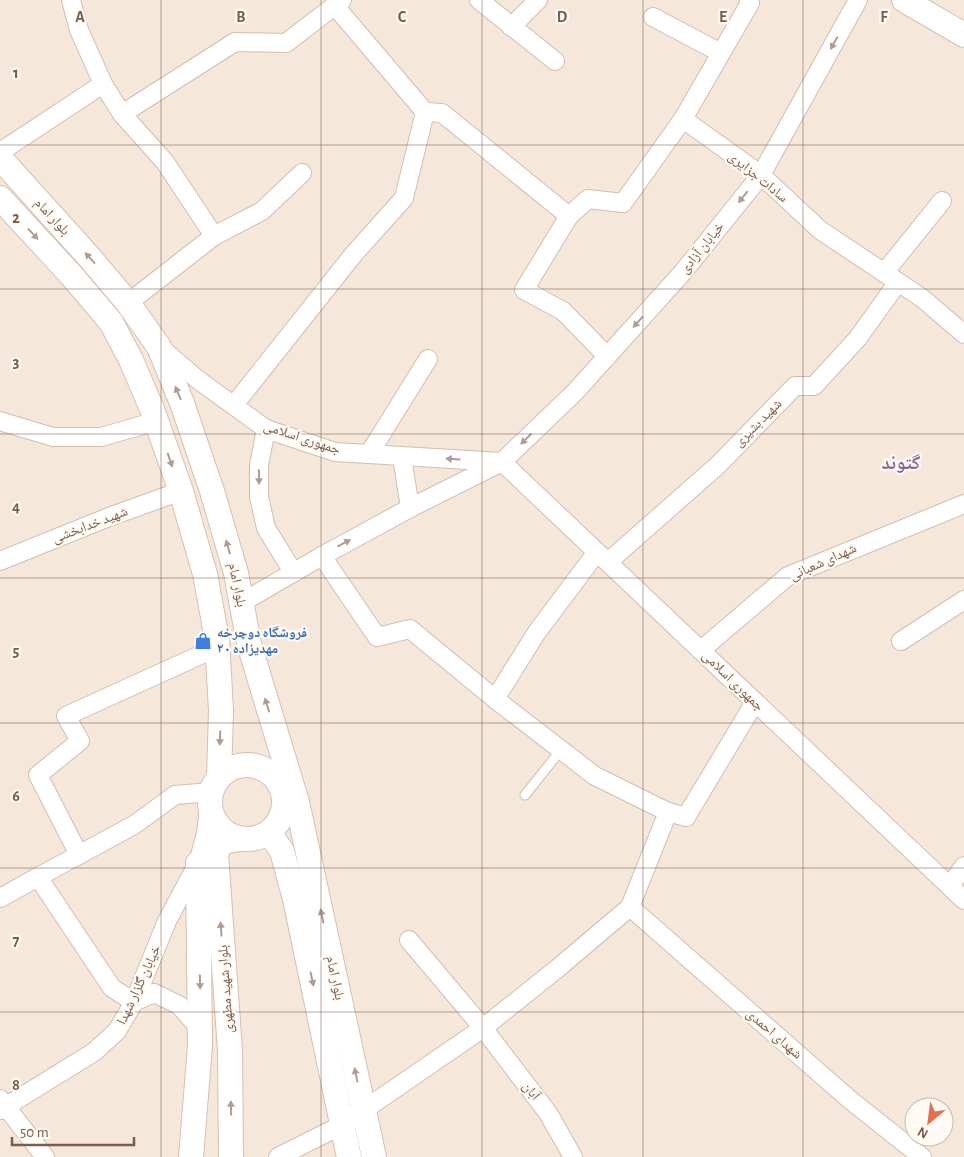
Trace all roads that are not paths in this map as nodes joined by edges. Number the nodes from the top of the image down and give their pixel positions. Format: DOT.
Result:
graph roads {
  1 [pos="71,0"];
  2 [pos="479,0"];
  3 [pos="538,0"];
  4 [pos="749,0"];
  5 [pos="858,0"];
  6 [pos="904,0"];
  7 [pos="338,3"];
  8 [pos="653,17"];
  9 [pos="511,27"];
  10 [pos="964,35"];
  11 [pos="721,53"];
  12 [pos="555,61"];
  13 [pos="103,84"];
  14 [pos="425,112"];
  15 [pos="122,114"];
  16 [pos="683,119"];
  17 [pos="0,152"];
  18 [pos="0,158"];
  19 [pos="302,173"];
  20 [pos="761,175"];
  21 [pos="0,198"];
  22 [pos="942,201"];
  23 [pos="569,216"];
  24 [pos="214,236"];
  25 [pos="891,277"];
  26 [pos="128,303"];
  27 [pos="964,334"];
  28 [pos="159,347"];
  29 [pos="607,356"];
  30 [pos="428,359"];
  31 [pos="234,406"];
  32 [pos="0,421"];
  33 [pos="157,421"];
  34 [pos="266,429"];
  35 [pos="369,454"];
  36 [pos="402,456"];
  37 [pos="502,462"];
  38 [pos="181,491"];
  39 [pos="964,504"];
  40 [pos="410,508"];
  41 [pos="322,556"];
  42 [pos="603,557"];
  43 [pos="0,561"];
  44 [pos="293,572"];
  45 [pos="964,600"];
  46 [pos="241,603"];
  47 [pos="901,641"];
  48 [pos="218,647"];
  49 [pos="701,650"];
  50 [pos="495,699"];
  51 [pos="755,702"];
  52 [pos="275,731"];
  53 [pos="561,750"];
  54 [pos="213,792"];
  55 [pos="525,795"];
  56 [pos="283,798"];
  57 [pos="668,812"];
  58 [pos="303,828"];
  59 [pos="270,833"];
  60 [pos="240,839"];
  61 [pos="79,855"];
  62 [pos="198,863"];
  63 [pos="964,866"];
  64 [pos="38,877"];
  65 [pos="950,886"];
  66 [pos="0,898"];
  67 [pos="964,900"];
  68 [pos="630,907"];
  69 [pos="409,940"];
  70 [pos="134,1002"];
  71 [pos="483,1028"];
  72 [pos="200,1029"];
  73 [pos="2,1106"];
  74 [pos="364,1110"];
  75 [pos="342,1125"];
  76 [pos="45,1157"];
  77 [pos="191,1157"];
  78 [pos="231,1157"];
  79 [pos="278,1157"];
  80 [pos="349,1157"];
  81 [pos="374,1157"];
  82 [pos="573,1157"];
  83 [pos="922,1157"];
  1 -- 13 [label="street"];
  2 -- 9 [label="street"];
  3 -- 9 [label="street"];
  4 -- 11 [label="street"];
  5 -- 20 [label="street, خیابان آزادی, one-way"];
  6 -- 10 [label="street"];
  7 -- 14 [label="street"];
  7 -- 15 [label="street"];
  8 -- 11 [label="street"];
  9 -- 12 [label="street"];
  11 -- 16 [label="street"];
  13 -- 15 [label="street"];
  13 -- 17 [label="street"];
  14 -- 23 [label="street"];
  14 -- 31 [label="street"];
  15 -- 24 [label="street"];
  16 -- 20 [label="street, سادات جزایری"];
  16 -- 23 [label="street"];
  26 -- 18 [label="street, بلوار امام, one-way"];
  19 -- 24 [label="street"];
  20 -- 25 [label="street, سادات جزایری"];
  20 -- 29 [label="street, خیابان آزادی, one-way"];
  21 -- 33 [label="street, بلوار امام, one-way"];
  22 -- 25 [label="street, شهید بشیری"];
  23 -- 29 [label="street"];
  24 -- 26 [label="street"];
  25 -- 27 [label="street, سادات جزایری"];
  25 -- 42 [label="street, شهید بشیری"];
  26 -- 28 [label="street, بلوار امام"];
  28 -- 31 [label="street, جمهوری اسلامی"];
  46 -- 28 [label="street, بلوار امام, one-way"];
  29 -- 37 [label="street, خیابان آزادی, one-way"];
  30 -- 35 [label="street"];
  31 -- 34 [label="street, جمهوری اسلامی"];
  32 -- 33 [label="street"];
  33 -- 38 [label="street, بلوار امام, one-way"];
  34 -- 35 [label="street, جمهوری اسلامی"];
  34 -- 44 [label="street, one-way"];
  35 -- 36 [label="street, جمهوری اسلامی"];
  37 -- 36 [label="street, جمهوری اسلامی, one-way"];
  36 -- 40 [label="street"];
  37 -- 40 [label="street"];
  37 -- 42 [label="street, جمهوری اسلامی"];
  38 -- 43 [label="street, شهید خدابخشی"];
  38 -- 48 [label="street, بلوار امام"];
  39 -- 49 [label="street, شهدای شعبانی"];
  41 -- 40 [label="street, one-way"];
  41 -- 44 [label="street"];
  41 -- 50 [label="street"];
  42 -- 49 [label="street, جمهوری اسلامی"];
  42 -- 50 [label="street, شهید بشیری"];
  44 -- 46 [label="street"];
  45 -- 47 [label="street"];
  52 -- 46 [label="street, بلوار امام, one-way"];
  48 -- 54 [label="street, بلوار امام, one-way"];
  48 -- 61 [label="street"];
  49 -- 51 [label="street, جمهوری اسلامی"];
  50 -- 53 [label="street"];
  51 -- 57 [label="street"];
  51 -- 65 [label="street, جمهوری اسلامی"];
  52 -- 56 [label="street"];
  52 -- 58 [label="street, بلوار امام"];
  53 -- 55 [label="lane"];
  53 -- 57 [label="street"];
  54 -- 56 [label="street"];
  54 -- 60 [label="street"];
  54 -- 61 [label="street"];
  54 -- 62 [label="street, خیابان گلزار شهدا"];
  56 -- 58 [label="street"];
  56 -- 59 [label="street"];
  57 -- 68 [label="street"];
  74 -- 58 [label="street, بلوار امام, one-way"];
  59 -- 60 [label="street"];
  59 -- 75 [label="street, بلوار امام, one-way"];
  78 -- 60 [label="street, بلوار شهید مطهری, one-way"];
  61 -- 64 [label="street"];
  62 -- 70 [label="street, خیابان گلزار شهدا"];
  62 -- 72 [label="street, بلوار شهید مطهری, one-way"];
  63 -- 65 [label="street"];
  64 -- 66 [label="street"];
  64 -- 70 [label="street"];
  65 -- 67 [label="street, جمهوری اسلامی"];
  68 -- 71 [label="street"];
  68 -- 83 [label="street, شهدای احمدی"];
  69 -- 71 [label="street, آبان"];
  70 -- 72 [label="street"];
  70 -- 73 [label="street, خیابان گلزار شهدا"];
  71 -- 74 [label="street"];
  71 -- 82 [label="street, آبان"];
  72 -- 77 [label="street, بلوار شهید مطهری"];
  73 -- 76 [label="street"];
  74 -- 75 [label="street"];
  74 -- 81 [label="street, بلوار امام"];
  75 -- 79 [label="street"];
  75 -- 80 [label="street, بلوار امام"];
}
